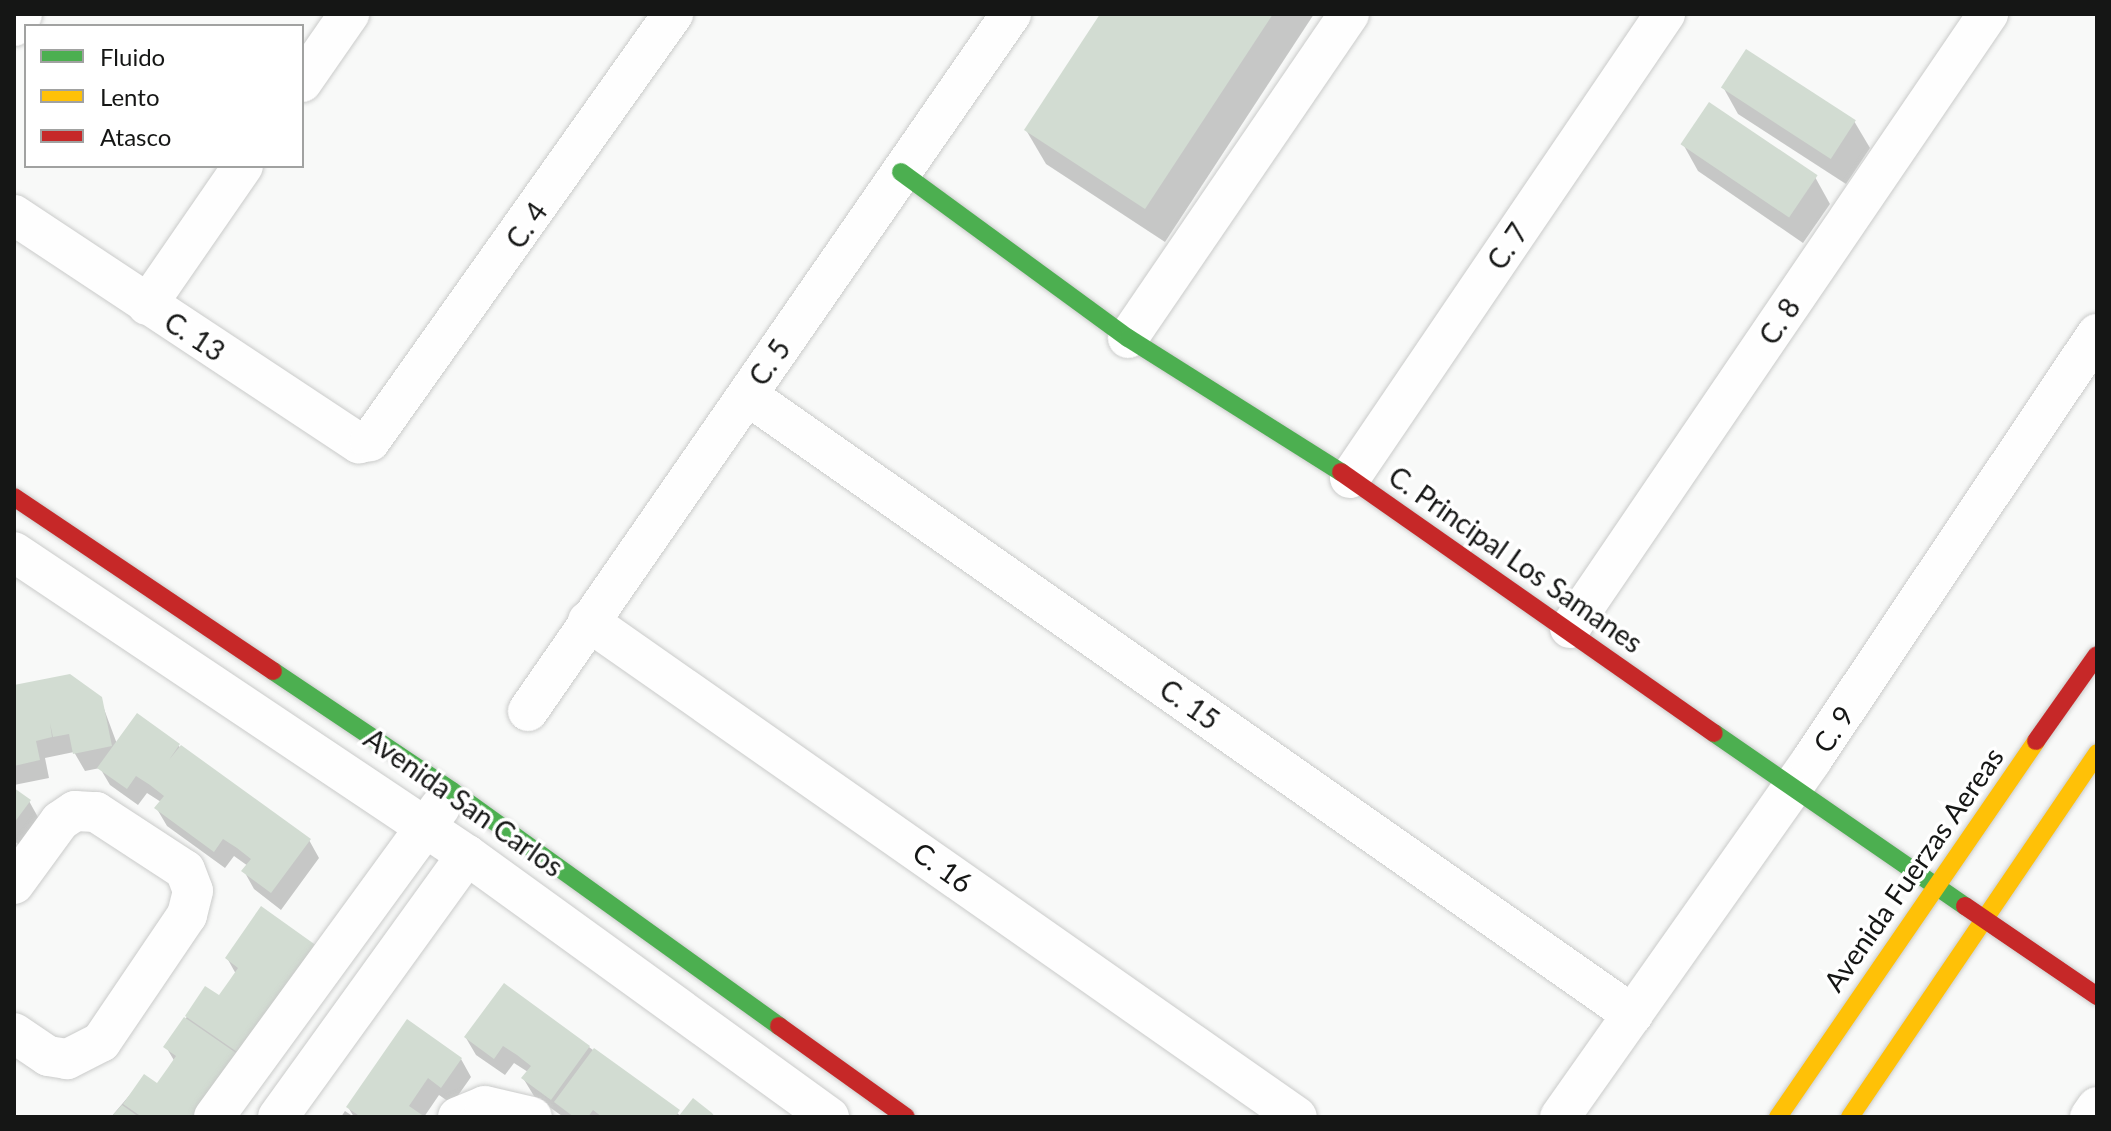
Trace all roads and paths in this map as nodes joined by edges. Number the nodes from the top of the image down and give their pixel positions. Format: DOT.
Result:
graph roads {
  1 [pos="22,14"];
  2 [pos="349,14"];
  3 [pos="673,14"];
  4 [pos="1011,14"];
  5 [pos="1349,14"];
  6 [pos="1665,14"];
  7 [pos="1988,14"];
  8 [pos="14,26"];
  9 [pos="304,79"];
  10 [pos="242,168"];
  11 [pos="901,172"];
  12 [pos="14,215"];
  13 [pos="147,305"];
  14 [pos="2097,334"];
  15 [pos="1128,338"];
  16 [pos="747,395"];
  17 [pos="379,436"];
  18 [pos="1350,478"];
  19 [pos="14,497"];
  20 [pos="14,552"];
  21 [pos="588,621"];
  22 [pos="1570,628"];
  23 [pos="2097,655"];
  24 [pos="528,711"];
  25 [pos="2097,753"];
  26 [pos="1791,789"];
  27 [pos="452,791"];
  28 [pos="425,828"];
  29 [pos="467,855"];
  30 [pos="14,884"];
  31 [pos="1934,884"];
  32 [pos="366,912"];
  33 [pos="1984,918"];
  34 [pos="405,939"];
  35 [pos="2097,996"];
  36 [pos="1633,1015"];
  37 [pos="14,1033"];
  38 [pos="2097,1107"];
  39 [pos="214,1117"];
  40 [pos="278,1117"];
  41 [pos="458,1117"];
  42 [pos="532,1117"];
  43 [pos="829,1117"];
  44 [pos="906,1117"];
  45 [pos="1297,1117"];
  46 [pos="1560,1117"];
  47 [pos="1778,1117"];
  48 [pos="1850,1117"];
  49 [pos="2090,1117"];
  1 -- 8 [label="street"];
  2 -- 9 [label="street"];
  3 -- 17 [label="street, C. 4"];
  4 -- 11 [label="street, C. 5"];
  5 -- 15 [label="street"];
  6 -- 18 [label="street, C. 7"];
  7 -- 22 [label="street, C. 8"];
  10 -- 13 [label="street"];
  11 -- 15 [label="street, C. Principal Los Samanes"];
  11 -- 16 [label="street, C. 5"];
  12 -- 13 [label="street, C. 13"];
  13 -- 17 [label="street, C. 13"];
  14 -- 26 [label="street, C. 9"];
  15 -- 18 [label="street, C. Principal Los Samanes"];
  16 -- 21 [label="street, C. 5"];
  16 -- 36 [label="street, C. 15"];
  18 -- 22 [label="street, C. Principal Los Samanes"];
  19 -- 27 [label="street, Avenida San Carlos"];
  20 -- 28 [label="street, Avenida San Carlos"];
  21 -- 24 [label="street, C. 5"];
  21 -- 45 [label="street, C. 16"];
  22 -- 26 [label="street, C. Principal Los Samanes"];
  23 -- 31 [label="street, Avenida Fuerzas Aereas"];
  25 -- 33 [label="street"];
  26 -- 31 [label="street, C. Principal Los Samanes"];
  26 -- 36 [label="street, C. 9"];
  27 -- 28 [label="street"];
  27 -- 44 [label="street, Avenida San Carlos"];
  28 -- 29 [label="street, Avenida San Carlos"];
  28 -- 32 [label="street"];
  29 -- 34 [label="street"];
  29 -- 43 [label="street, Avenida San Carlos"];
  30 -- 37 [label="street"];
  31 -- 33 [label="street, C. Principal Los Samanes"];
  31 -- 47 [label="street, Avenida Fuerzas Aereas"];
  32 -- 34 [label="street"];
  32 -- 39 [label="street"];
  33 -- 35 [label="street, C. Principal Los Samanes"];
  33 -- 48 [label="street"];
  34 -- 40 [label="street"];
  36 -- 46 [label="street, C. 9"];
  38 -- 49 [label="street"];
  41 -- 42 [label="street"];
}
